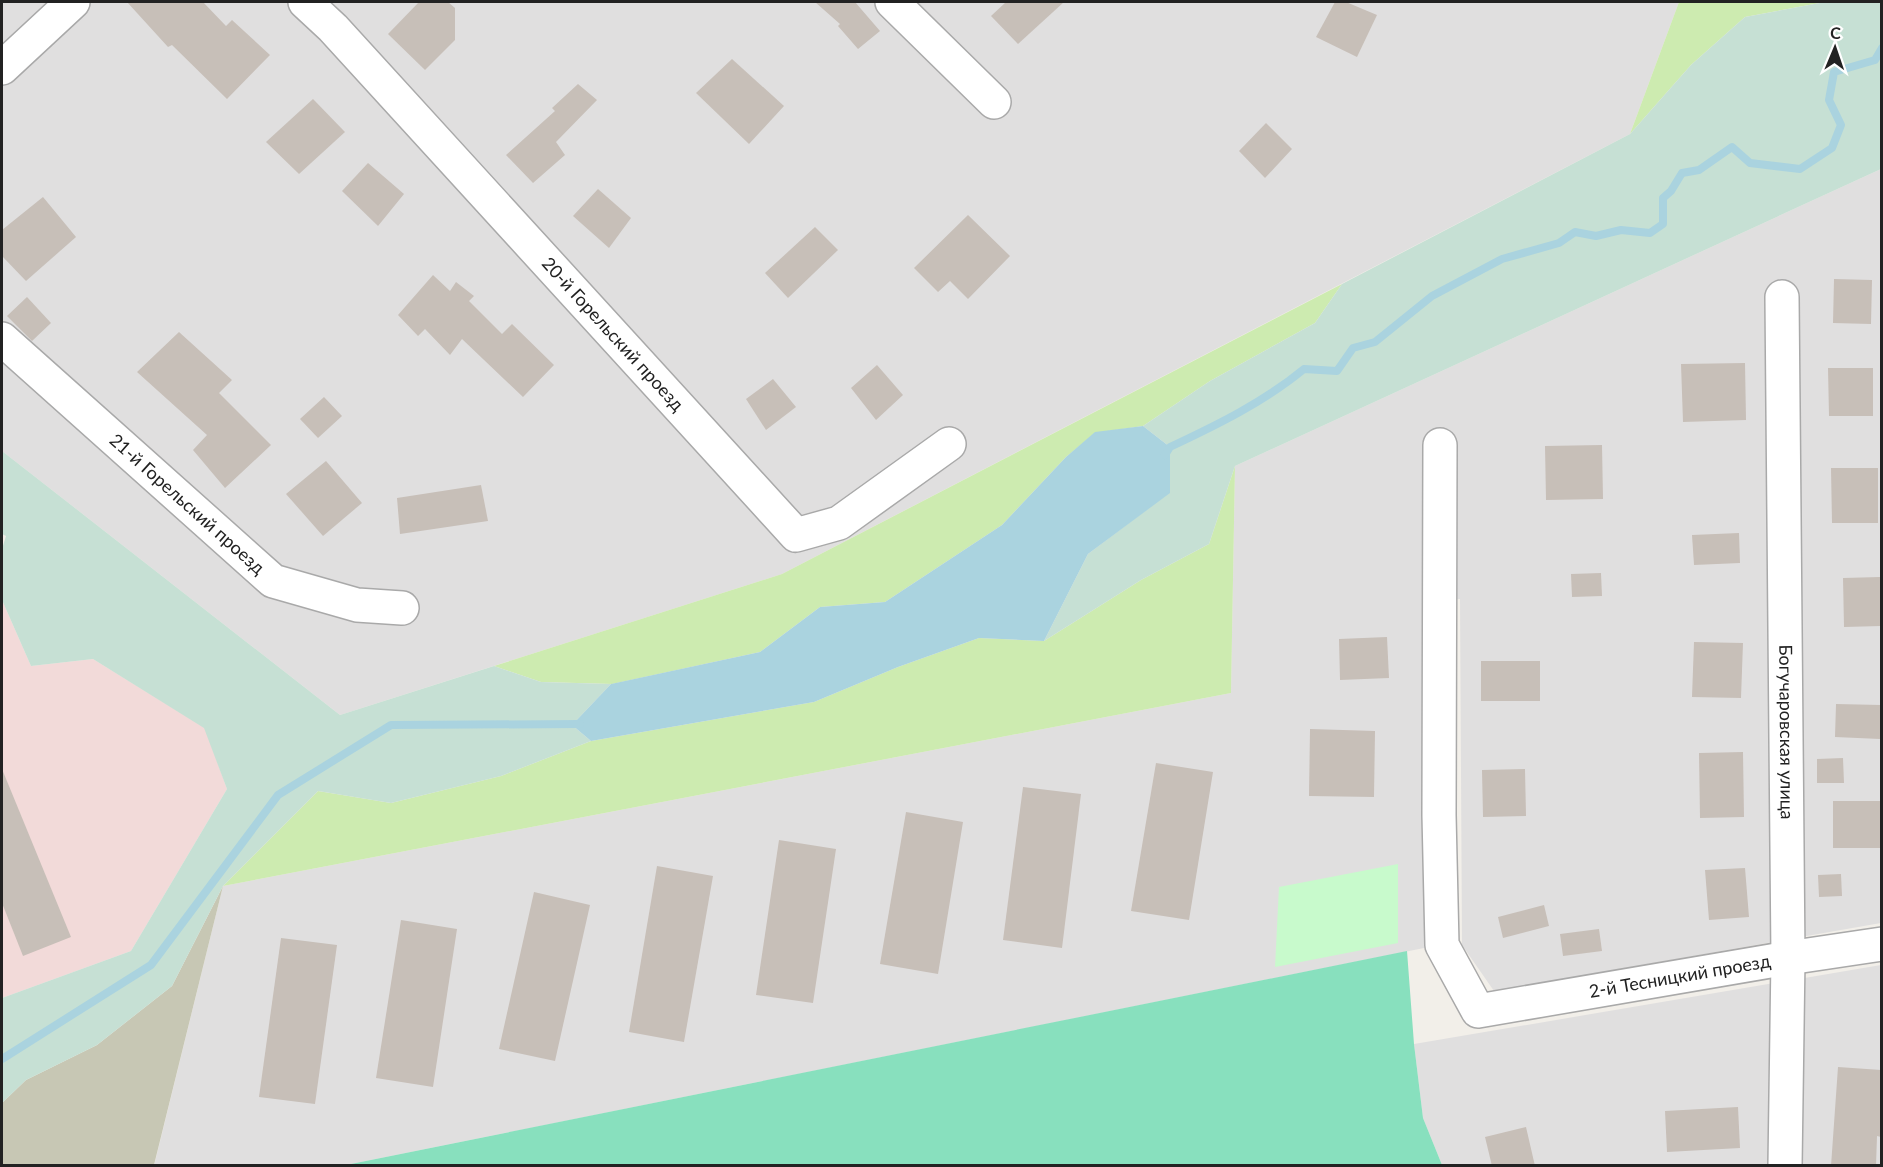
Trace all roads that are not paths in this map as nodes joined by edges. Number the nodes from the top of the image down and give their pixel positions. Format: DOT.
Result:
graph roads {
  1 [pos="73,2"];
  2 [pos="305,2"];
  3 [pos="892,2"];
  4 [pos="2,69"];
  5 [pos="994,102"];
  6 [pos="1782,297"];
  7 [pos="2,339"];
  8 [pos="949,444"];
  9 [pos="1440,445"];
  10 [pos="402,608"];
  11 [pos="1881,944"];
  12 [pos="1788,958"];
  13 [pos="1785,1166"];
  1 -- 4 [label="street"];
  2 -- 8 [label="street, 20-й Горельский проезд"];
  3 -- 5 [label="street"];
  6 -- 12 [label="street, Богучаровская улица"];
  7 -- 10 [label="street, 21-й Горельский проезд"];
  9 -- 12 [label="street, 2-й Тесницкий проезд"];
  11 -- 12 [label="street, 2-й Тесницкий проезд"];
  12 -- 13 [label="street, Богучаровская улица"];
}
